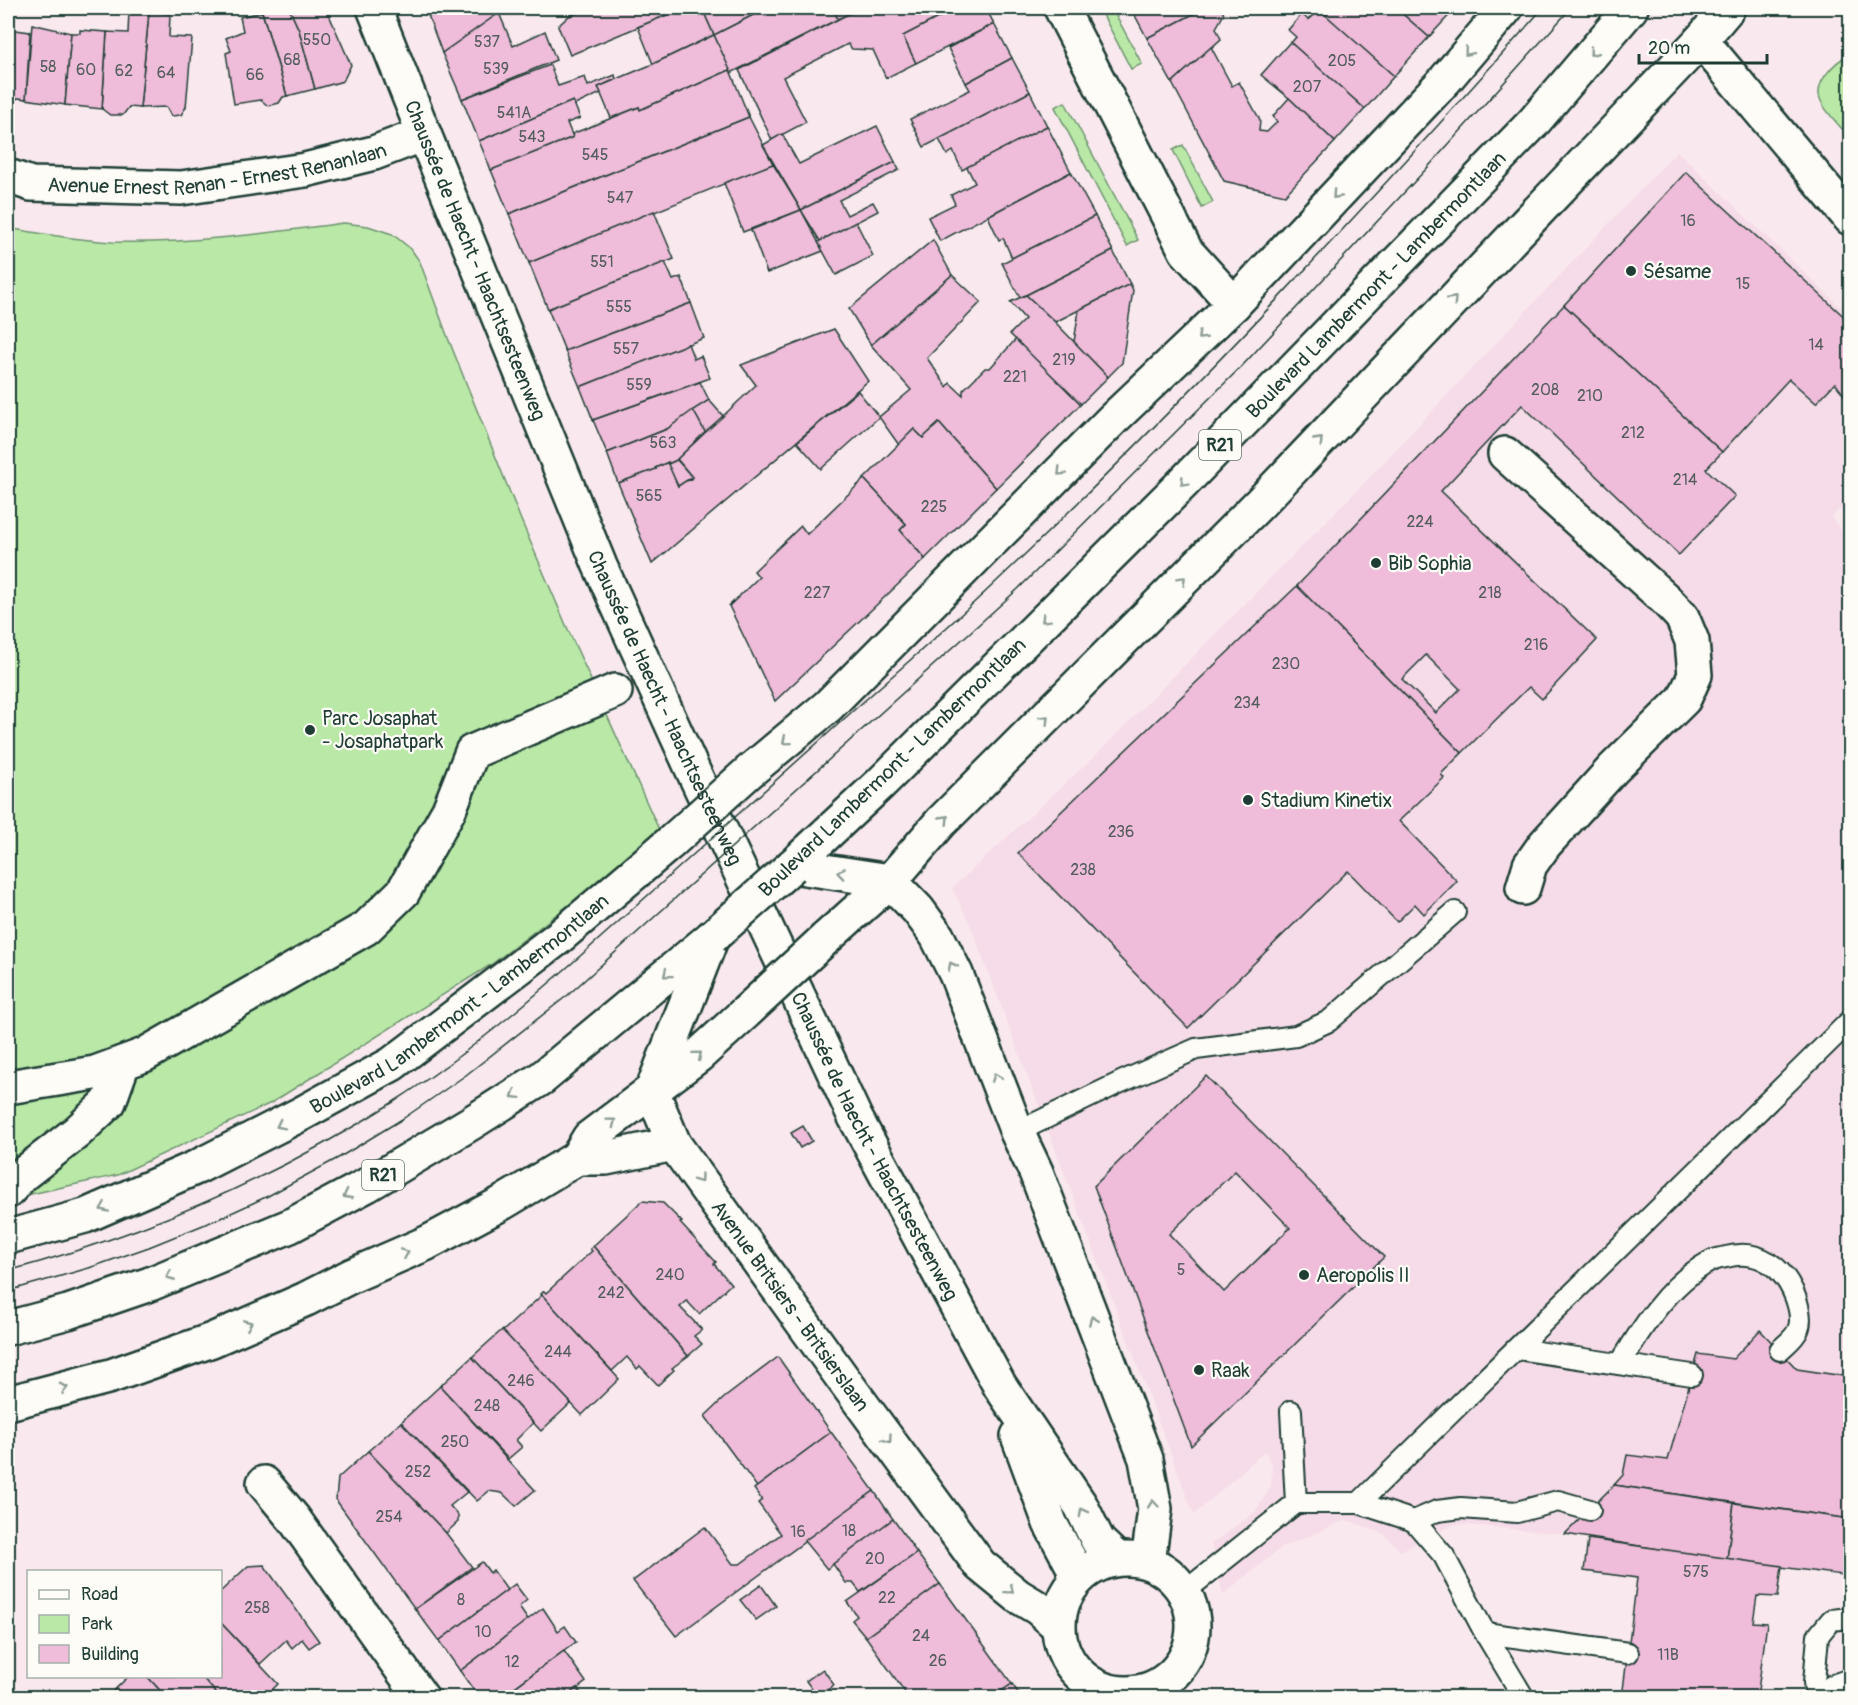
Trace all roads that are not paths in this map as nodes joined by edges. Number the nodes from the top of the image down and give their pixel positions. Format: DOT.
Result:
graph roads {
  1 [pos="374,8"];
  2 [pos="1061,8"];
  3 [pos="1506,8"];
  4 [pos="1631,8"];
  5 [pos="1728,8"];
  6 [pos="1701,40"];
  7 [pos="424,134"];
  8 [pos="8,176"];
  9 [pos="1851,218"];
  10 [pos="1234,304"];
  11 [pos="1505,454"];
  12 [pos="615,691"];
  13 [pos="792,866"];
  14 [pos="890,881"];
  15 [pos="1523,888"];
  16 [pos="1455,912"];
  17 [pos="712,937"];
  18 [pos="1851,1021"];
  19 [pos="123,1063"];
  20 [pos="8,1087"];
  21 [pos="652,1091"];
  22 [pos="1017,1132"];
  23 [pos="674,1144"];
  24 [pos="577,1158"];
  25 [pos="8,1191"];
  26 [pos="8,1237"];
  27 [pos="8,1328"];
  28 [pos="1517,1349"];
  29 [pos="1780,1350"];
  30 [pos="1620,1364"];
  31 [pos="1692,1375"];
  32 [pos="1000,1386"];
  33 [pos="8,1403"];
  34 [pos="1291,1411"];
  35 [pos="264,1483"];
  36 [pos="1296,1503"];
  37 [pos="1359,1503"];
  38 [pos="1590,1510"];
  39 [pos="1414,1521"];
  40 [pos="1132,1560"];
  41 [pos="1076,1580"];
  42 [pos="1184,1592"];
  43 [pos="1851,1618"];
  44 [pos="1058,1626"];
  45 [pos="1485,1633"];
  46 [pos="1628,1653"];
  47 [pos="1851,1679"];
  48 [pos="1159,1692"];
  49 [pos="422,1698"];
  50 [pos="1524,1698"];
  51 [pos="1816,1698"];
  1 -- 7 [label="street, Chaussée de Haecht - Haachtsesteenweg"];
  2 -- 10 [label="street"];
  3 -- 10 [label="street, Boulevard Lambermont - Lambermontlaan, one-way"];
  4 -- 13 [label="street, Boulevard Lambermont - Lambermontlaan / R21, one-way"];
  5 -- 6 [label="street"];
  6 -- 9 [label="street"];
  14 -- 6 [label="street, one-way"];
  7 -- 8 [label="street, Avenue Ernest Renan - Ernest Renanlaan"];
  7 -- 32 [label="street, Chaussée de Haecht - Haachtsesteenweg"];
  10 -- 26 [label="street, Boulevard Lambermont - Lambermontlaan, one-way, bridge"];
  11 -- 15 [label="street"];
  12 -- 19 [label="street"];
  14 -- 13 [label="street, one-way"];
  13 -- 17 [label="street, Boulevard Lambermont - Lambermontlaan / R21, bridge"];
  21 -- 14 [label="street, one-way, bridge"];
  22 -- 14 [label="street, one-way"];
  16 -- 22 [label="lane"];
  17 -- 21 [label="street"];
  17 -- 27 [label="street, Boulevard Lambermont - Lambermontlaan / R21, one-way"];
  18 -- 28 [label="lane"];
  19 -- 20 [label="street"];
  19 -- 25 [label="street"];
  21 -- 23 [label="street, Avenue Britsiers - Britsierslaan"];
  24 -- 21 [label="street, one-way"];
  40 -- 22 [label="street, one-way"];
  23 -- 24 [label="street"];
  23 -- 44 [label="street, Avenue Britsiers - Britsierslaan, one-way"];
  33 -- 24 [label="street, one-way"];
  28 -- 30 [label="lane"];
  28 -- 37 [label="lane"];
  29 -- 30 [label="lane"];
  30 -- 31 [label="lane"];
  40 -- 32 [label="street, Chaussée de Haecht - Haachtsesteenweg, one-way"];
  32 -- 41 [label="street, Chaussée de Haecht - Haachtsesteenweg"];
  34 -- 36 [label="lane"];
  35 -- 49 [label="street"];
  36 -- 37 [label="lane"];
  36 -- 42 [label="lane"];
  37 -- 39 [label="lane"];
  38 -- 39 [label="lane"];
  39 -- 45 [label="lane"];
  40 -- 41 [label="street, Chaussée de Haecht - Haachtsesteenweg"];
  40 -- 42 [label="street, Chaussée de Haecht - Haachtsesteenweg"];
  41 -- 44 [label="street, Chaussée de Haecht - Haachtsesteenweg"];
  42 -- 48 [label="street, Chaussée de Haecht - Haachtsesteenweg"];
  43 -- 51 [label="lane"];
  44 -- 48 [label="street, Chaussée de Haecht - Haachtsesteenweg"];
  45 -- 46 [label="lane"];
  45 -- 50 [label="lane"];
  47 -- 51 [label="lane"];
}
